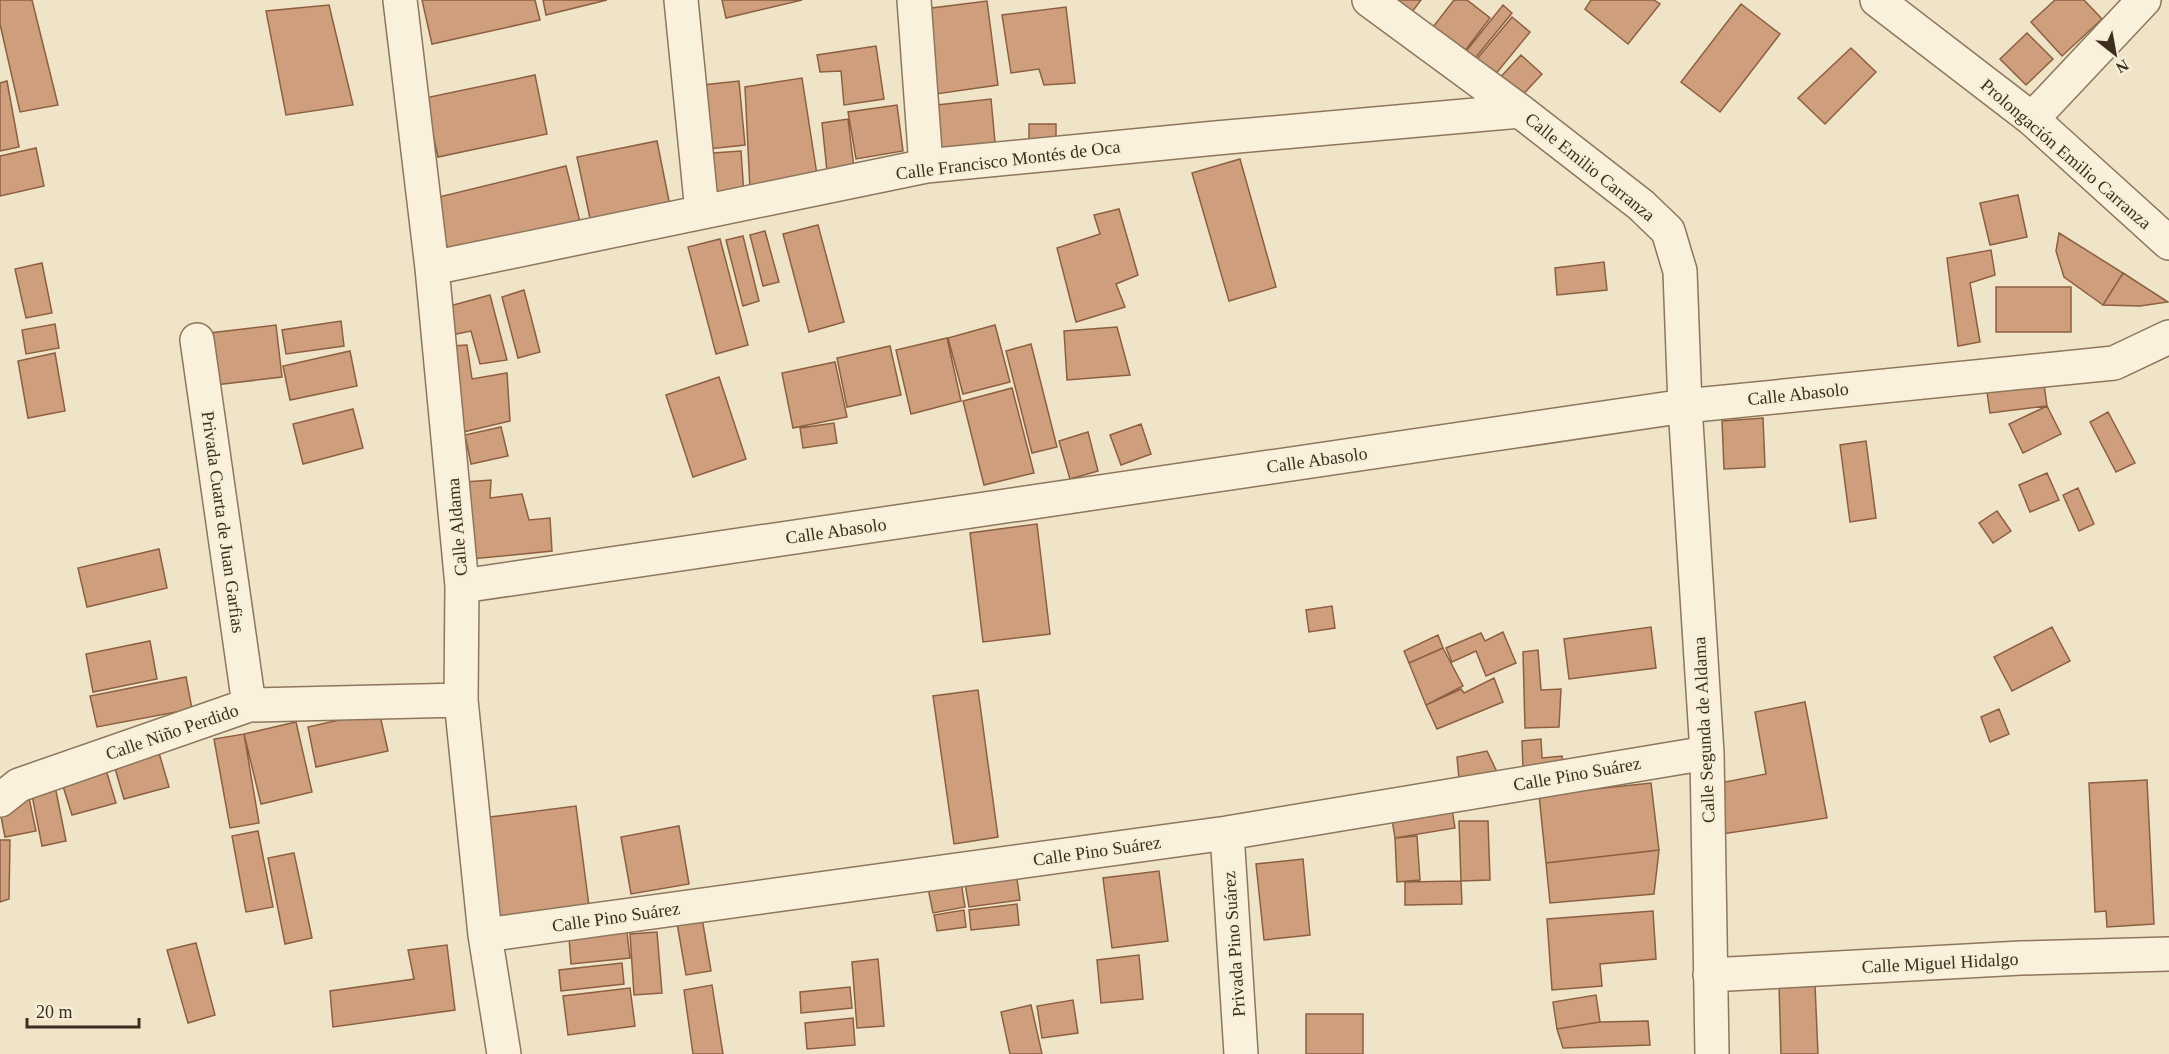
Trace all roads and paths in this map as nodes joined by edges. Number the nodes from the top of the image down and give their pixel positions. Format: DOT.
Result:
graph roads {
  1 [pos="400,0"];
  2 [pos="681,0"];
  3 [pos="914,0"];
  4 [pos="1369,0"];
  5 [pos="1877,0"];
  6 [pos="2144,0"];
  7 [pos="1520,111"];
  8 [pos="2032,119"];
  9 [pos="926,166"];
  10 [pos="702,212"];
  11 [pos="2169,243"];
  12 [pos="432,268"];
  13 [pos="2169,337"];
  14 [pos="197,340"];
  15 [pos="1685,406"];
  16 [pos="462,586"];
  17 [pos="461,700"];
  18 [pos="249,705"];
  19 [pos="1707,753"];
  20 [pos="0,800"];
  21 [pos="1227,833"];
  22 [pos="485,934"];
  23 [pos="2169,954"];
  24 [pos="1710,975"];
  25 [pos="504,1054"];
  26 [pos="1241,1054"];
  27 [pos="1712,1054"];
  1 -- 12 [label="street, Calle Aldama"];
  2 -- 10 [label="street"];
  3 -- 9 [label="street"];
  4 -- 7 [label="street, Calle Emilio Carranza"];
  5 -- 8 [label="street, Prolongación Emilio Carranza"];
  6 -- 8 [label="street"];
  7 -- 9 [label="street, Calle Francisco Montés de Oca"];
  7 -- 15 [label="street, Calle Emilio Carranza"];
  8 -- 11 [label="street, Prolongación Emilio Carranza"];
  9 -- 10 [label="street, Calle Francisco Montés de Oca"];
  10 -- 12 [label="street, Calle Francisco Montés de Oca"];
  12 -- 16 [label="street, Calle Aldama"];
  13 -- 15 [label="street, Calle Abasolo"];
  14 -- 18 [label="street, Privada Cuarta de Juan Garfias"];
  15 -- 16 [label="street, Calle Abasolo"];
  15 -- 19 [label="street, Calle Segunda de Aldama"];
  16 -- 17 [label="street, Calle Aldama"];
  17 -- 18 [label="street, Calle Niño Perdido"];
  17 -- 22 [label="street, Calle Aldama"];
  18 -- 20 [label="street, Calle Niño Perdido"];
  19 -- 21 [label="street, Calle Pino Suárez"];
  19 -- 24 [label="street, Calle Segunda de Aldama"];
  21 -- 22 [label="street, Calle Pino Suárez"];
  21 -- 26 [label="street, Privada Pino Suárez"];
  22 -- 25 [label="street, Calle Aldama"];
  23 -- 24 [label="street, Calle Miguel Hidalgo"];
  24 -- 27 [label="street, Calle Segunda de Aldama"];
}
